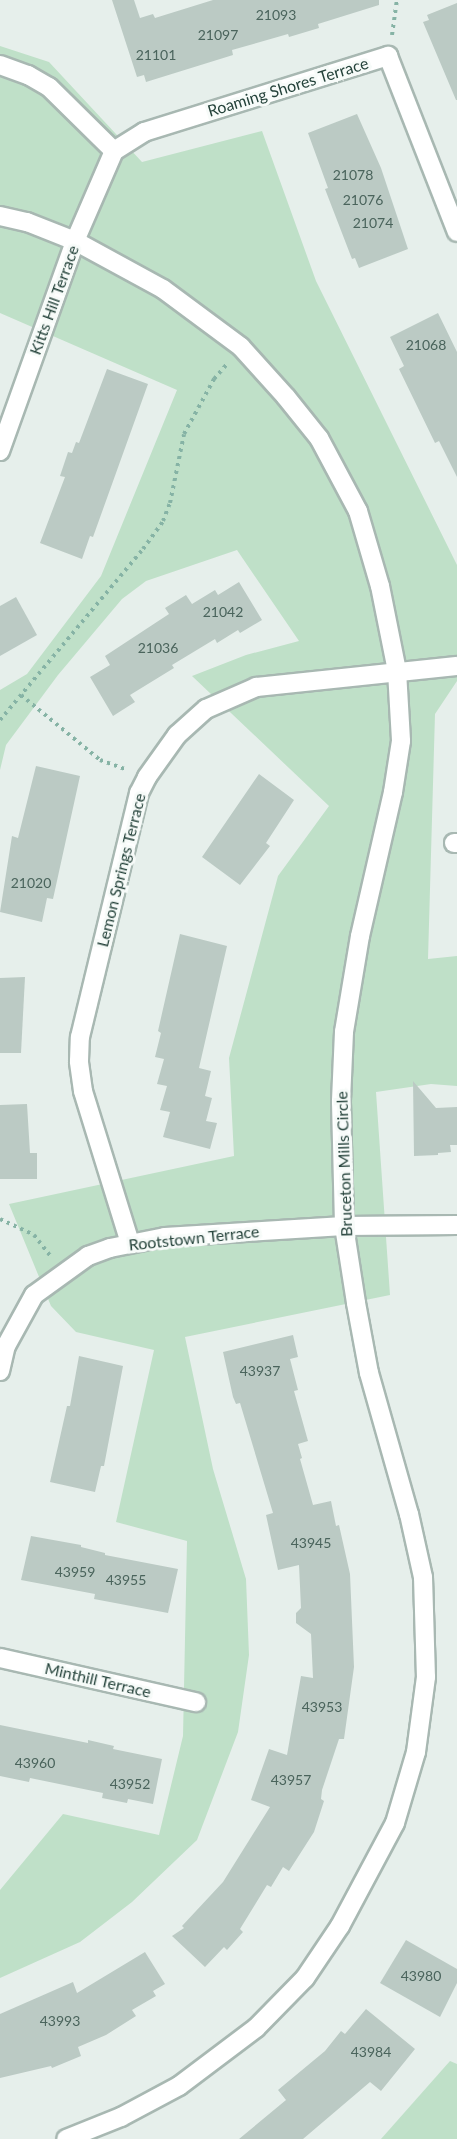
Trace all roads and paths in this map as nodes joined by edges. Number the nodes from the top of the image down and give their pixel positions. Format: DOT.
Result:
graph roads {
  1 [pos="398,0"];
  2 [pos="388,56"];
  3 [pos="0,65"];
  4 [pos="114,151"];
  5 [pos="0,216"];
  6 [pos="457,232"];
  7 [pos="75,241"];
  8 [pos="241,347"];
  9 [pos="0,451"];
  10 [pos="457,666"];
  11 [pos="397,671"];
  12 [pos="21,695"];
  13 [pos="0,720"];
  14 [pos="147,777"];
  15 [pos="0,1219"];
  16 [pos="457,1225"];
  17 [pos="344,1226"];
  18 [pos="130,1243"];
  19 [pos="62,1273"];
  20 [pos="0,1371"];
  21 [pos="0,1658"];
  22 [pos="196,1702"];
  23 [pos="66,2139"];
  1 -- 2 [label="path"];
  2 -- 4 [label="street, Roaming Shores Terrace"];
  2 -- 6 [label="street, Roaming Shores Terrace"];
  3 -- 4 [label="street"];
  4 -- 7 [label="street, Kitts Hill Terrace"];
  5 -- 7 [label="street, Bruceton Mills Circle"];
  7 -- 8 [label="street, Bruceton Mills Circle"];
  7 -- 9 [label="street, Kitts Hill Terrace"];
  8 -- 11 [label="street, Bruceton Mills Circle"];
  8 -- 12 [label="path"];
  10 -- 11 [label="street, Lemon Springs Terrace"];
  11 -- 14 [label="street, Lemon Springs Terrace"];
  11 -- 17 [label="street, Bruceton Mills Circle"];
  12 -- 13 [label="path"];
  12 -- 14 [label="path"];
  14 -- 18 [label="street, Lemon Springs Terrace"];
  15 -- 19 [label="path"];
  16 -- 17 [label="street, Rootstown Terrace"];
  17 -- 18 [label="street, Rootstown Terrace"];
  17 -- 23 [label="street, Bruceton Mills Circle"];
  18 -- 19 [label="street, Rootstown Terrace"];
  19 -- 20 [label="street, Rootstown Terrace"];
  21 -- 22 [label="street, Minthill Terrace"];
}
